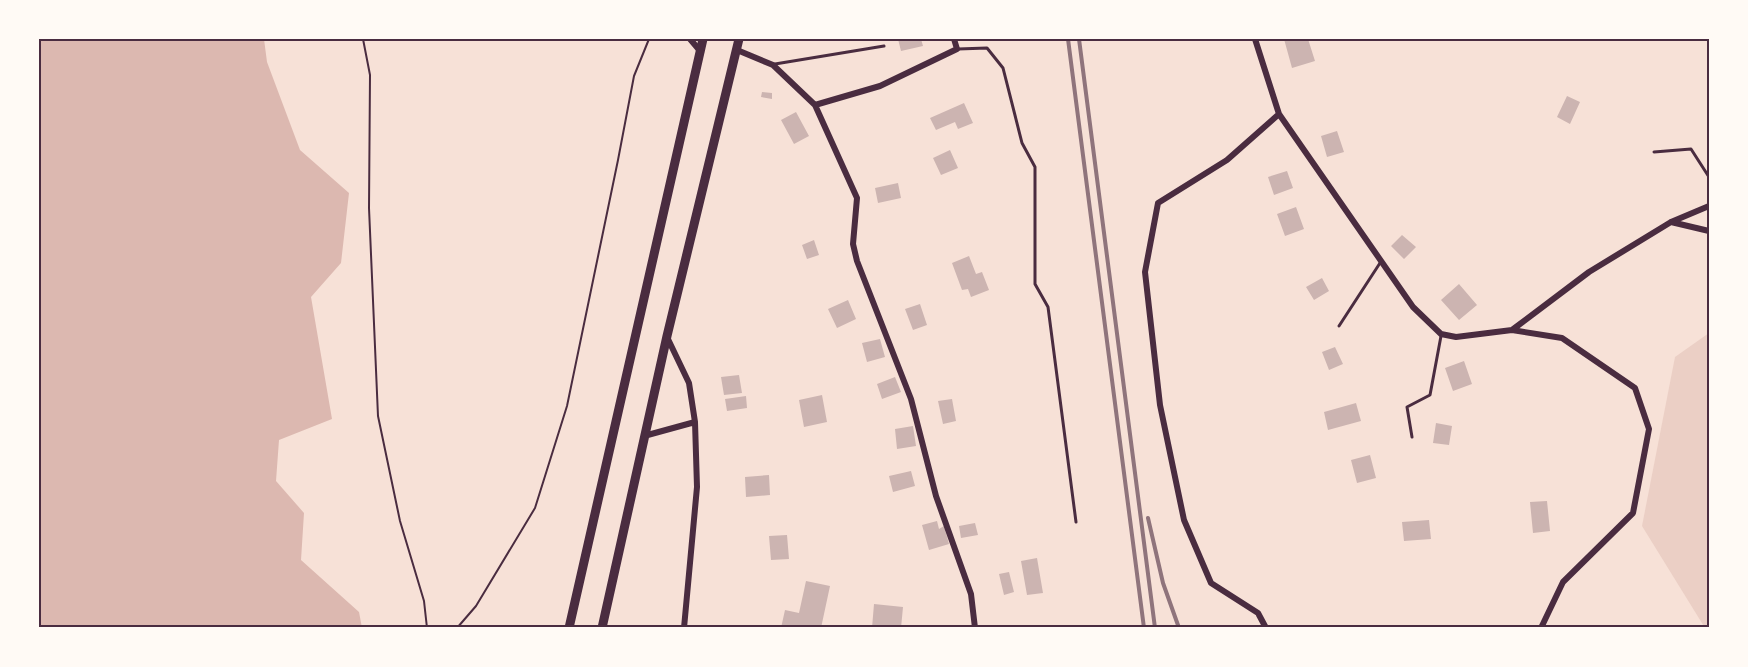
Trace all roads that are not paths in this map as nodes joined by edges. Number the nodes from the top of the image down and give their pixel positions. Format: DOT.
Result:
graph roads {
  1 [pos="690,39"];
  2 [pos="703,39"];
  3 [pos="739,39"];
  4 [pos="954,39"];
  5 [pos="1255,39"];
  6 [pos="884,46"];
  7 [pos="957,49"];
  8 [pos="736,50"];
  9 [pos="700,52"];
  10 [pos="773,65"];
  11 [pos="815,105"];
  12 [pos="1279,114"];
  13 [pos="1654,152"];
  14 [pos="1709,177"];
  15 [pos="1709,206"];
  16 [pos="1671,222"];
  17 [pos="1709,231"];
  18 [pos="1381,262"];
  19 [pos="1339,326"];
  20 [pos="1512,330"];
  21 [pos="1441,334"];
  22 [pos="667,336"];
  23 [pos="695,422"];
  24 [pos="644,436"];
  25 [pos="1412,437"];
  26 [pos="1076,522"];
  27 [pos="569,628"];
  28 [pos="602,628"];
  29 [pos="684,628"];
  30 [pos="975,628"];
  31 [pos="1266,628"];
  32 [pos="1541,628"];
  1 -- 9 [label="street"];
  2 -- 9 [label="main road"];
  3 -- 8 [label="main road"];
  4 -- 7 [label="street"];
  5 -- 12 [label="street"];
  6 -- 10 [label="lane"];
  7 -- 11 [label="street"];
  7 -- 26 [label="lane"];
  8 -- 10 [label="street"];
  8 -- 22 [label="main road"];
  9 -- 27 [label="main road"];
  10 -- 11 [label="street"];
  11 -- 30 [label="street"];
  12 -- 18 [label="street"];
  12 -- 31 [label="street"];
  13 -- 14 [label="lane"];
  15 -- 16 [label="street"];
  16 -- 17 [label="street"];
  16 -- 20 [label="street"];
  18 -- 19 [label="lane"];
  18 -- 21 [label="street"];
  20 -- 21 [label="street"];
  20 -- 32 [label="street"];
  21 -- 25 [label="lane"];
  22 -- 23 [label="street"];
  22 -- 24 [label="main road"];
  23 -- 24 [label="street"];
  23 -- 29 [label="street"];
  24 -- 28 [label="main road"];
}
